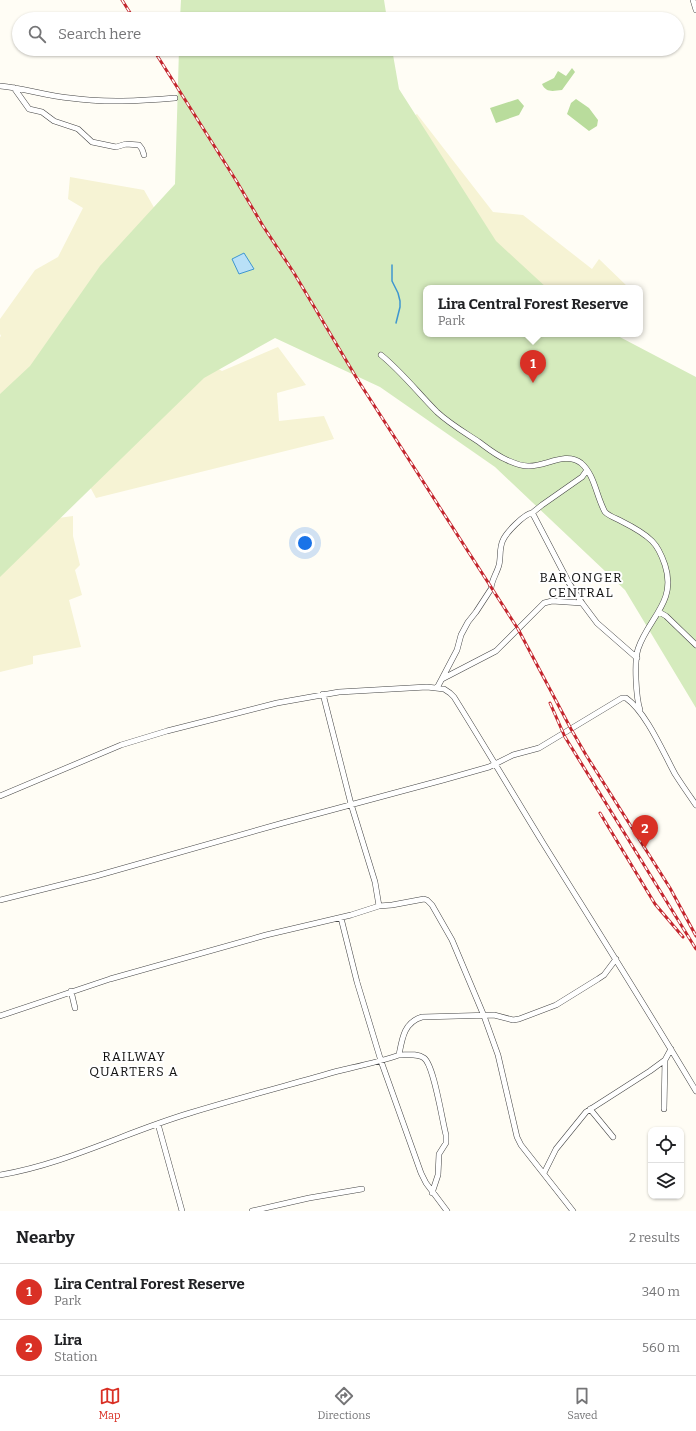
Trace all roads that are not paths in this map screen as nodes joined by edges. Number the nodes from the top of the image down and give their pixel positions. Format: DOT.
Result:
graph roads {
  1 [pos="693,0"];
  2 [pos="696,10"];
  3 [pos="0,86"];
  4 [pos="14,88"];
  5 [pos="175,98"];
  6 [pos="144,155"];
  7 [pos="381,355"];
  8 [pos="587,470"];
  9 [pos="582,477"];
  10 [pos="592,479"];
  11 [pos="532,513"];
  12 [pos="582,603"];
  13 [pos="659,612"];
  14 [pos="696,645"];
  15 [pos="637,658"];
  16 [pos="442,680"];
  17 [pos="437,688"];
  18 [pos="323,694"];
  19 [pos="640,713"];
  20 [pos="495,764"];
  21 [pos="0,796"];
  22 [pos="351,804"];
  23 [pos="696,805"];
  24 [pos="0,900"];
  25 [pos="379,906"];
  26 [pos="341,918"];
  27 [pos="616,960"];
  28 [pos="71,991"];
  29 [pos="75,1008"];
  30 [pos="0,1016"];
  31 [pos="484,1016"];
  32 [pos="671,1049"];
  33 [pos="399,1055"];
  34 [pos="665,1060"];
  35 [pos="381,1061"];
  36 [pos="696,1090"];
  37 [pos="664,1109"];
  38 [pos="590,1110"];
  39 [pos="158,1124"];
  40 [pos="613,1137"];
  41 [pos="544,1173"];
  42 [pos="0,1175"];
  43 [pos="362,1189"];
  44 [pos="432,1193"];
  45 [pos="182,1211"];
  46 [pos="252,1211"];
  47 [pos="447,1211"];
  48 [pos="573,1211"];
  1 -- 2 [label="street"];
  3 -- 4 [label="street"];
  4 -- 5 [label="street"];
  4 -- 6 [label="street"];
  7 -- 8 [label="street"];
  8 -- 9 [label="street"];
  8 -- 10 [label="street"];
  9 -- 10 [label="street"];
  9 -- 11 [label="street"];
  10 -- 13 [label="street"];
  11 -- 12 [label="street"];
  11 -- 16 [label="street"];
  12 -- 15 [label="street"];
  12 -- 16 [label="street"];
  13 -- 14 [label="street"];
  13 -- 15 [label="street"];
  15 -- 19 [label="street"];
  16 -- 17 [label="street"];
  17 -- 18 [label="street"];
  17 -- 20 [label="street"];
  18 -- 21 [label="street"];
  18 -- 22 [label="street"];
  19 -- 20 [label="street"];
  19 -- 23 [label="street"];
  20 -- 22 [label="street"];
  20 -- 27 [label="street"];
  22 -- 24 [label="street"];
  22 -- 25 [label="street"];
  25 -- 26 [label="street"];
  25 -- 31 [label="street"];
  26 -- 28 [label="street"];
  26 -- 35 [label="street"];
  27 -- 31 [label="street"];
  27 -- 32 [label="street"];
  28 -- 29 [label="street"];
  28 -- 30 [label="street"];
  31 -- 33 [label="street"];
  31 -- 41 [label="street"];
  32 -- 34 [label="street"];
  32 -- 36 [label="street"];
  33 -- 35 [label="street"];
  33 -- 44 [label="street"];
  34 -- 37 [label="street"];
  34 -- 38 [label="street"];
  35 -- 39 [label="street"];
  35 -- 44 [label="street"];
  38 -- 40 [label="street"];
  38 -- 41 [label="street"];
  39 -- 42 [label="street"];
  39 -- 45 [label="street"];
  41 -- 48 [label="street"];
  43 -- 46 [label="street"];
  44 -- 47 [label="street"];
}
